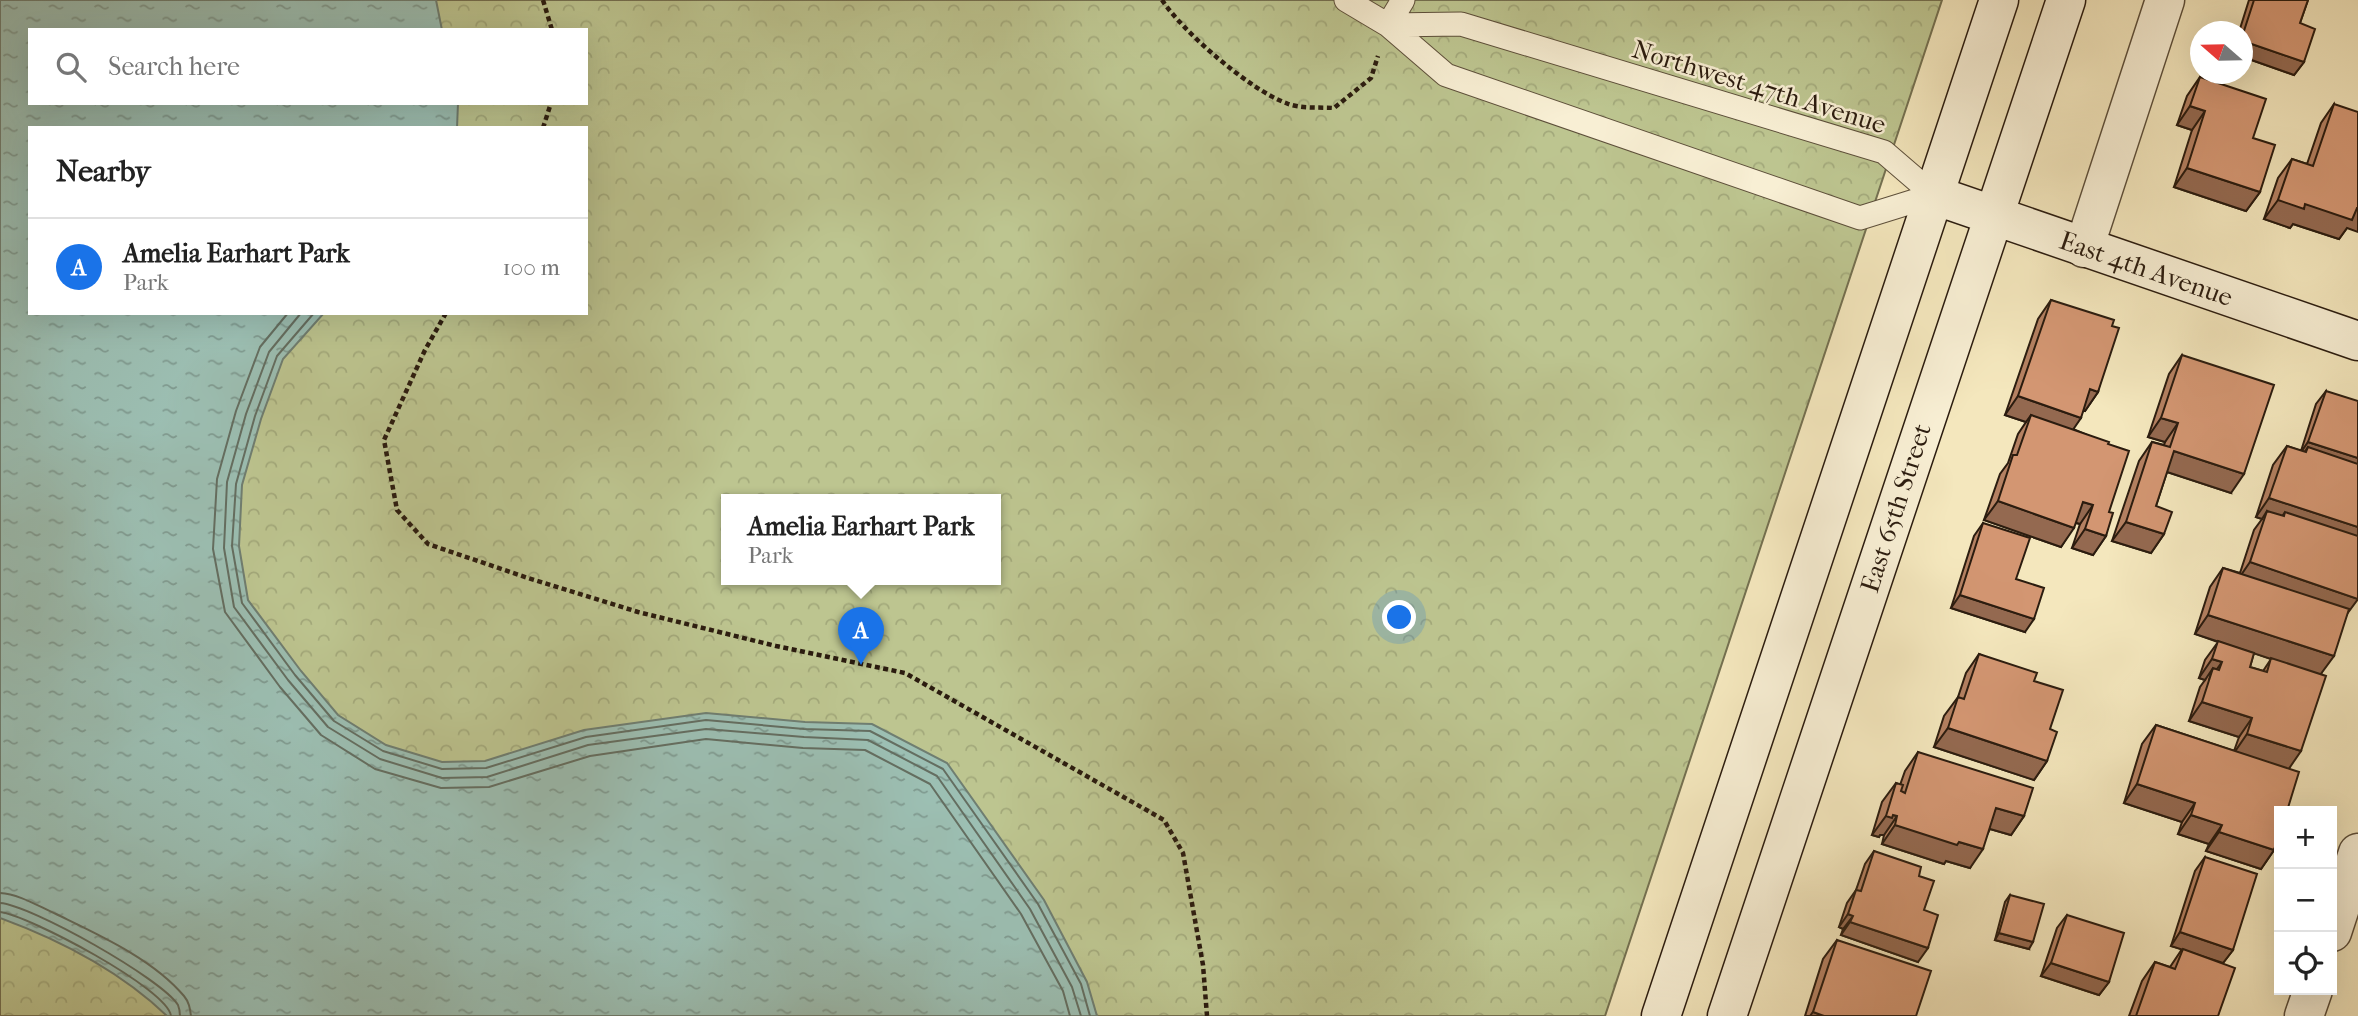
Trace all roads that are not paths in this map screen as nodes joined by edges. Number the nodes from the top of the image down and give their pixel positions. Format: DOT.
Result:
graph roads {
  1 [pos="1346,0"];
  2 [pos="1403,0"];
  3 [pos="1999,0"];
  4 [pos="2066,0"];
  5 [pos="2165,0"];
  6 [pos="1388,25"];
  7 [pos="1934,195"];
  8 [pos="1994,216"];
  9 [pos="2084,248"];
  10 [pos="2358,341"];
  11 [pos="2358,853"];
  12 [pos="2337,917"];
  13 [pos="2311,995"];
  14 [pos="1661,1016"];
  15 [pos="1727,1016"];
  16 [pos="2304,1016"];
  1 -- 6 [label="lane"];
  2 -- 6 [label="lane"];
  3 -- 7 [label="main road"];
  4 -- 8 [label="main road, East 65th Street"];
  5 -- 9 [label="main road"];
  6 -- 7 [label="lane, Northwest 47th Avenue"];
  6 -- 7 [label="lane"];
  7 -- 8 [label="main road, East 4th Avenue"];
  7 -- 14 [label="main road"];
  8 -- 9 [label="main road, East 4th Avenue"];
  8 -- 15 [label="main road, East 65th Street"];
  9 -- 10 [label="main road, East 4th Avenue"];
  11 -- 12 [label="main road"];
  13 -- 16 [label="main road"];
}
